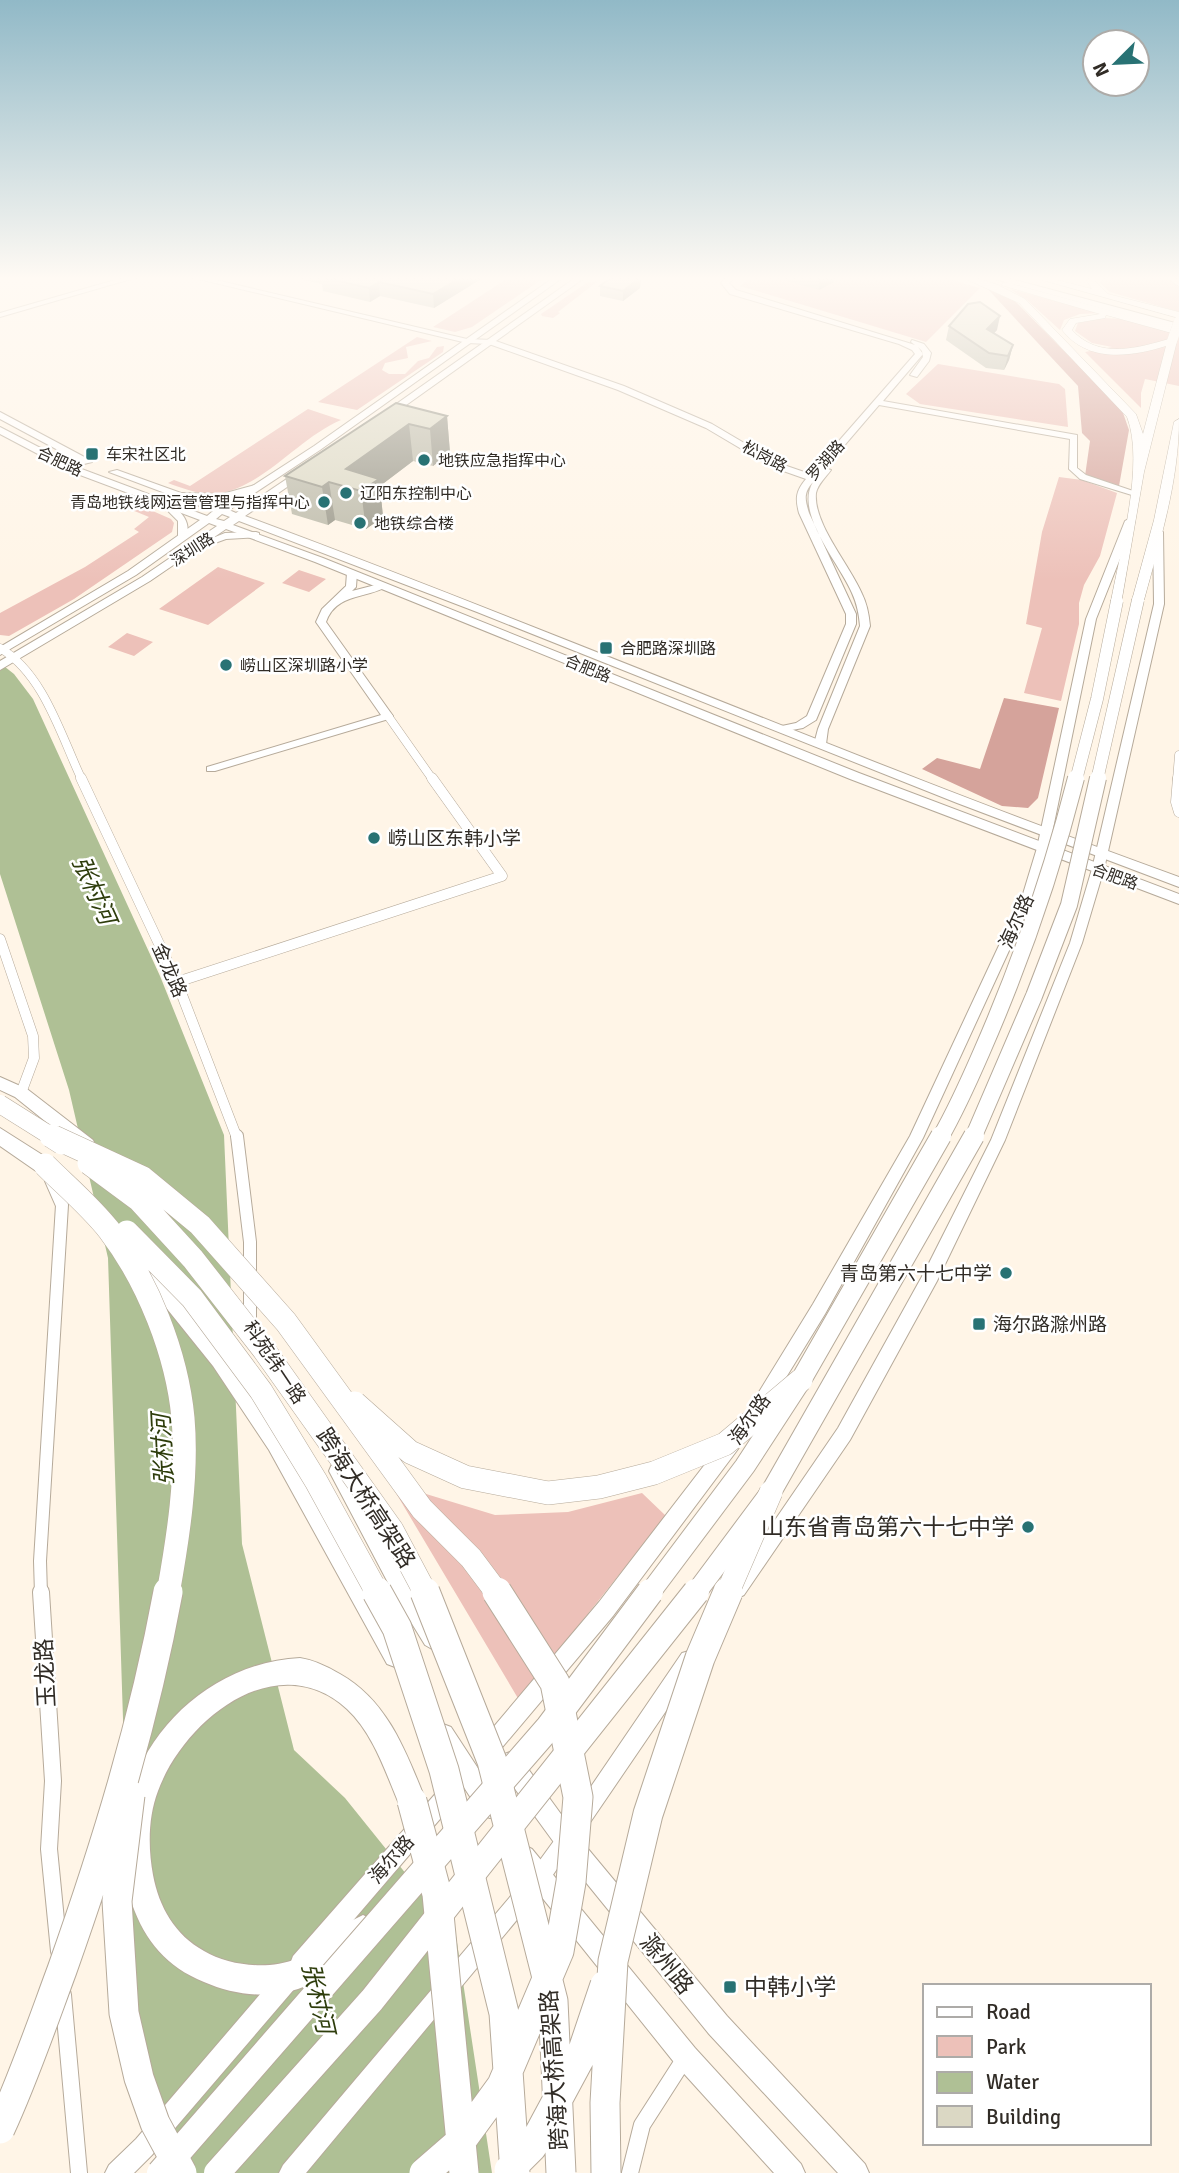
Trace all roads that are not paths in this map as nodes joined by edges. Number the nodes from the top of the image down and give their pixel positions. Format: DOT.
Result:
graph roads {
  1 [pos="417,377"];
  2 [pos="441,377"];
  3 [pos="576,377"];
  4 [pos="903,377"];
  5 [pos="909,377"];
  6 [pos="1095,377"];
  7 [pos="1164,377"];
  8 [pos="882,403"];
  9 [pos="0,415"];
  10 [pos="1179,422"];
  11 [pos="373,425"];
  12 [pos="0,430"];
  13 [pos="1179,455"];
  14 [pos="317,463"];
  15 [pos="1139,472"];
  16 [pos="1167,477"];
  17 [pos="812,481"];
  18 [pos="255,488"];
  19 [pos="1135,494"];
  20 [pos="183,496"];
  21 [pos="165,503"];
  22 [pos="220,511"];
  23 [pos="239,517"];
  24 [pos="209,518"];
  25 [pos="1130,521"];
  26 [pos="228,525"];
  27 [pos="1158,529"];
  28 [pos="256,535"];
  29 [pos="183,537"];
  30 [pos="188,550"];
  31 [pos="352,573"];
  32 [pos="383,586"];
  33 [pos="340,600"];
  34 [pos="1128,601"];
  35 [pos="5,656"];
  36 [pos="388,716"];
  37 [pos="781,729"];
  38 [pos="820,744"];
  39 [pos="1179,755"];
  40 [pos="211,769"];
  41 [pos="1179,812"];
  42 [pos="1044,841"];
  43 [pos="1099,862"];
  44 [pos="1179,882"];
  45 [pos="1179,899"];
  46 [pos="0,939"];
  47 [pos="177,982"];
  48 [pos="0,1083"];
  49 [pos="10,1098"];
  50 [pos="0,1136"];
  51 [pos="54,1137"];
  52 [pos="0,1143"];
  53 [pos="47,1169"];
  54 [pos="250,1324"];
  55 [pos="328,1378"];
  56 [pos="801,1380"];
  57 [pos="771,1492"];
  58 [pos="494,1741"];
  59 [pos="135,1745"];
  60 [pos="466,1774"];
  61 [pos="566,1840"];
  62 [pos="539,1878"];
  63 [pos="384,1916"];
  64 [pos="613,1961"];
  65 [pos="686,2057"];
  66 [pos="0,2129"];
  67 [pos="79,2173"];
  68 [pos="117,2173"];
  69 [pos="160,2173"];
  70 [pos="181,2173"];
  71 [pos="217,2173"];
  72 [pos="291,2173"];
  73 [pos="424,2173"];
  74 [pos="464,2173"];
  75 [pos="505,2173"];
  76 [pos="515,2173"];
  77 [pos="561,2173"];
  78 [pos="606,2173"];
  79 [pos="630,2173"];
  80 [pos="792,2173"];
  81 [pos="856,2173"];
  1 -- 18 [label="main road, 深圳路"];
  2 -- 11 [label="main road"];
  3 -- 17 [label="street, 松岗路"];
  4 -- 8 [label="street, 罗湖路"];
  5 -- 8 [label="street"];
  6 -- 15 [label="main road"];
  7 -- 15 [label="main road, 海尔路"];
  8 -- 17 [label="street, 罗湖路"];
  8 -- 19 [label="street"];
  9 -- 20 [label="main road, 合肥路"];
  10 -- 16 [label="main road, 海尔路"];
  12 -- 21 [label="main road, 合肥路"];
  13 -- 16 [label="main road"];
  14 -- 23 [label="main road, 深圳路"];
  15 -- 19 [label="main road, 海尔路"];
  16 -- 27 [label="main road, 海尔路"];
  17 -- 37 [label="street, 罗湖路"];
  17 -- 38 [label="street"];
  18 -- 20 [label="street"];
  18 -- 22 [label="main road, 深圳路"];
  19 -- 25 [label="main road, 海尔路"];
  20 -- 22 [label="main road, 合肥路"];
  21 -- 24 [label="main road, 合肥路"];
  21 -- 29 [label="street"];
  22 -- 23 [label="main road, 合肥路"];
  22 -- 24 [label="main road, 深圳路"];
  23 -- 26 [label="main road, 深圳路"];
  23 -- 37 [label="main road, 合肥路"];
  24 -- 26 [label="main road, 合肥路"];
  24 -- 29 [label="main road, 深圳路"];
  25 -- 34 [label="main road, 海尔路"];
  25 -- 42 [label="street, 海尔路"];
  26 -- 28 [label="main road, 合肥路"];
  26 -- 30 [label="main road, 深圳路"];
  27 -- 34 [label="main road, 海尔路"];
  27 -- 43 [label="street, 海尔路"];
  28 -- 30 [label="street"];
  28 -- 31 [label="main road, 合肥路"];
  29 -- 35 [label="main road, 深圳路"];
  30 -- 35 [label="main road, 深圳路"];
  31 -- 32 [label="main road, 合肥路"];
  31 -- 33 [label="street"];
  32 -- 33 [label="street"];
  32 -- 42 [label="main road, 合肥路"];
  33 -- 36 [label="street"];
  34 -- 56 [label="main road, 海尔路, bridge"];
  34 -- 57 [label="main road, 海尔路, bridge"];
  35 -- 47 [label="street, 金龙路"];
  36 -- 40 [label="street"];
  36 -- 47 [label="street"];
  37 -- 38 [label="main road, 合肥路"];
  38 -- 42 [label="main road, 合肥路"];
  39 -- 41 [label="street"];
  42 -- 43 [label="main road, 合肥路"];
  42 -- 58 [label="street, 海尔路"];
  43 -- 44 [label="main road, 合肥路"];
  43 -- 45 [label="main road, 合肥路"];
  43 -- 61 [label="street, 海尔路"];
  46 -- 49 [label="street"];
  47 -- 54 [label="street, 金龙路"];
  48 -- 49 [label="main road, 科苑纬一路"];
  49 -- 51 [label="highway, 跨海大桥高架路, bridge"];
  49 -- 54 [label="main road, 科苑纬一路, bridge"];
  50 -- 53 [label="highway"];
  51 -- 55 [label="highway, bridge"];
  51 -- 77 [label="highway, 跨海大桥高架路, bridge"];
  52 -- 53 [label="main road"];
  53 -- 59 [label="highway, bridge"];
  53 -- 60 [label="main road, bridge"];
  53 -- 67 [label="street, 玉龙路"];
  53 -- 76 [label="highway, 跨海大桥高架路, bridge"];
  54 -- 58 [label="main road, 科苑纬一路"];
  55 -- 56 [label="highway, bridge"];
  55 -- 73 [label="highway, bridge"];
  56 -- 63 [label="main road, 海尔路, bridge"];
  57 -- 64 [label="highway, bridge"];
  57 -- 71 [label="main road, 海尔路, bridge"];
  58 -- 60 [label="street, 海尔路"];
  58 -- 61 [label="main road, 滁州路"];
  59 -- 66 [label="highway, bridge"];
  59 -- 70 [label="highway, bridge"];
  60 -- 62 [label="main road"];
  60 -- 68 [label="street, 海尔路"];
  61 -- 62 [label="street, 海尔路"];
  61 -- 81 [label="main road, 滁州路"];
  62 -- 65 [label="main road"];
  62 -- 72 [label="street, 海尔路, bridge"];
  63 -- 69 [label="main road, 海尔路, bridge"];
  63 -- 74 [label="highway, bridge"];
  64 -- 75 [label="highway, bridge"];
  64 -- 78 [label="highway, bridge"];
  65 -- 79 [label="street"];
  65 -- 80 [label="main road"];
}
